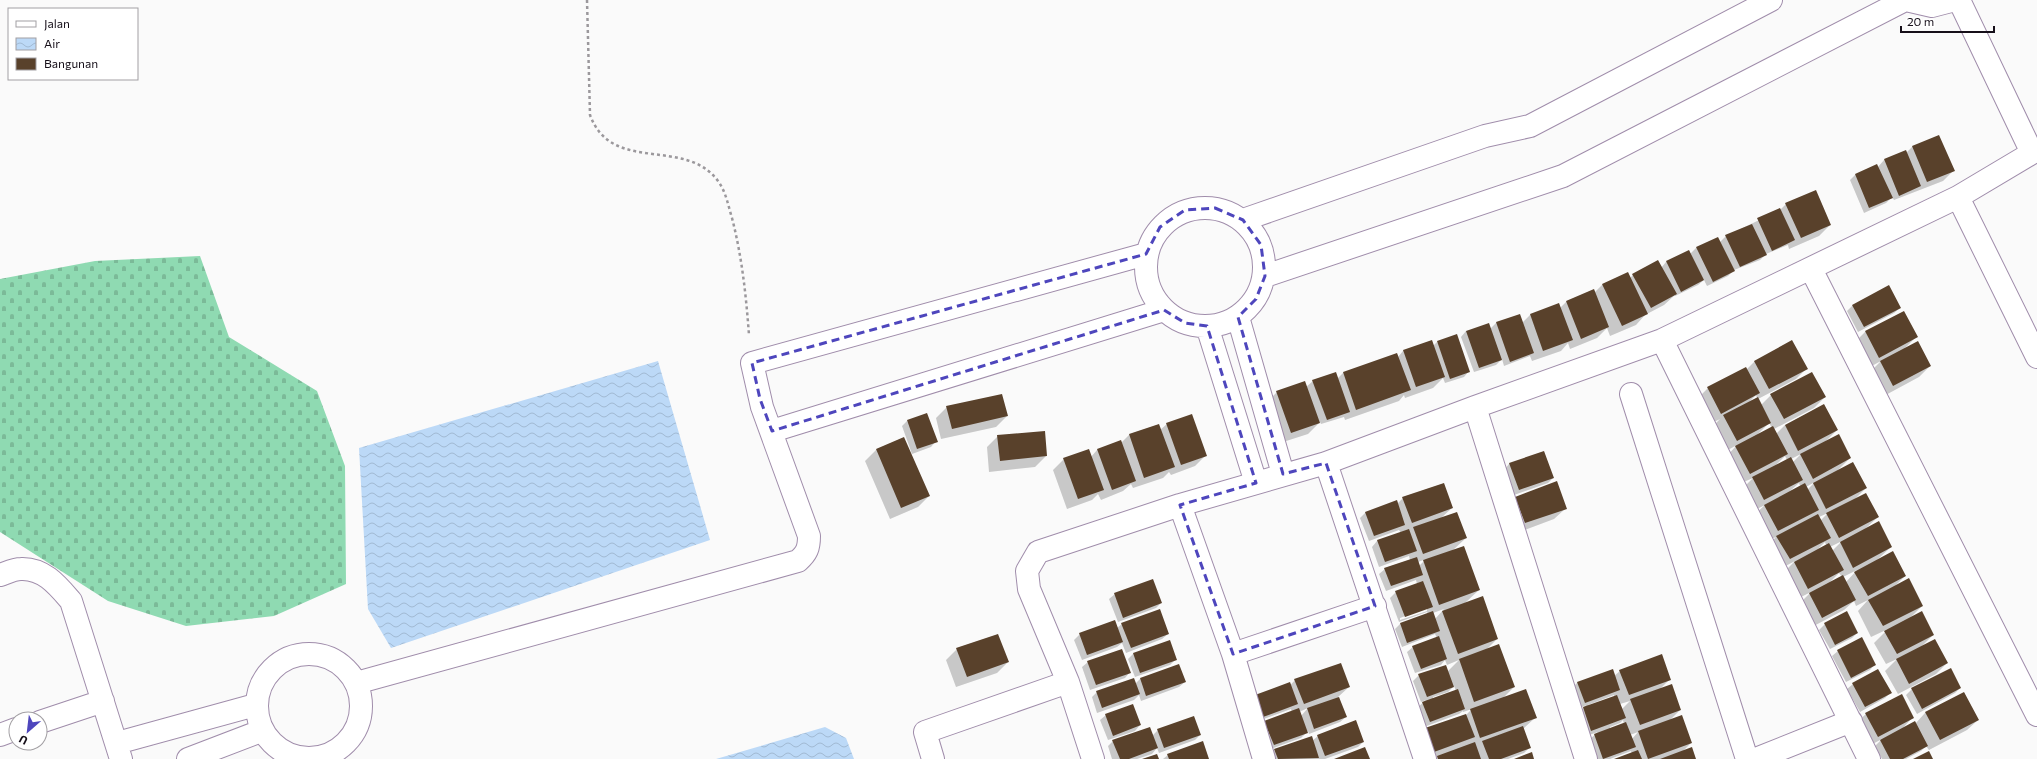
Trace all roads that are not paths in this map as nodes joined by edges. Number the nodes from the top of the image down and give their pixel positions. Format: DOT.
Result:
graph roads {
  1 [pos="1771,0"];
  2 [pos="1906,0"];
  3 [pos="1955,0"];
  4 [pos="1959,0"];
  5 [pos="2035,151"];
  6 [pos="1958,197"];
  7 [pos="1243,220"];
  8 [pos="1146,254"];
  9 [pos="1811,269"];
  10 [pos="1264,276"];
  11 [pos="1164,310"];
  12 [pos="1238,317"];
  13 [pos="1207,326"];
  14 [pos="2032,335"];
  15 [pos="1662,340"];
  16 [pos="2037,357"];
  17 [pos="1631,394"];
  18 [pos="1475,407"];
  19 [pos="772,431"];
  20 [pos="1326,463"];
  21 [pos="1283,474"];
  22 [pos="1256,483"];
  23 [pos="1180,505"];
  24 [pos="0,575"];
  25 [pos="1375,606"];
  26 [pos="1233,654"];
  27 [pos="1068,682"];
  28 [pos="356,683"];
  29 [pos="102,701"];
  30 [pos="255,705"];
  31 [pos="2037,715"];
  32 [pos="48,719"];
  33 [pos="1851,721"];
  34 [pos="261,731"];
  35 [pos="119,751"];
  36 [pos="188,759"];
  37 [pos="933,759"];
  38 [pos="1093,759"];
  39 [pos="1264,759"];
  40 [pos="1425,759"];
  41 [pos="1586,759"];
  42 [pos="1747,759"];
  43 [pos="1756,759"];
  44 [pos="1869,759"];
  1 -- 7 [label="street"];
  2 -- 3 [label="street"];
  2 -- 10 [label="street"];
  4 -- 5 [label="street"];
  5 -- 6 [label="street"];
  6 -- 9 [label="street"];
  6 -- 14 [label="street"];
  7 -- 8 [label="street"];
  7 -- 10 [label="street"];
  8 -- 11 [label="street"];
  8 -- 19 [label="street"];
  9 -- 15 [label="street"];
  9 -- 31 [label="street"];
  10 -- 12 [label="street"];
  11 -- 13 [label="street"];
  11 -- 19 [label="street"];
  12 -- 13 [label="street"];
  12 -- 21 [label="street"];
  13 -- 22 [label="street"];
  14 -- 16 [label="street"];
  15 -- 18 [label="street"];
  15 -- 33 [label="street"];
  17 -- 42 [label="street"];
  18 -- 20 [label="street"];
  18 -- 41 [label="street"];
  19 -- 28 [label="street"];
  20 -- 21 [label="street"];
  20 -- 25 [label="street"];
  21 -- 22 [label="street"];
  22 -- 23 [label="street"];
  23 -- 26 [label="street"];
  23 -- 27 [label="street"];
  24 -- 29 [label="street"];
  25 -- 26 [label="street"];
  25 -- 40 [label="street"];
  26 -- 39 [label="street"];
  27 -- 37 [label="street"];
  27 -- 38 [label="street"];
  28 -- 30 [label="street"];
  28 -- 34 [label="street"];
  29 -- 32 [label="street"];
  29 -- 35 [label="street"];
  30 -- 34 [label="street"];
  30 -- 35 [label="street"];
  33 -- 43 [label="street"];
  33 -- 44 [label="street"];
  34 -- 36 [label="street"];
}
